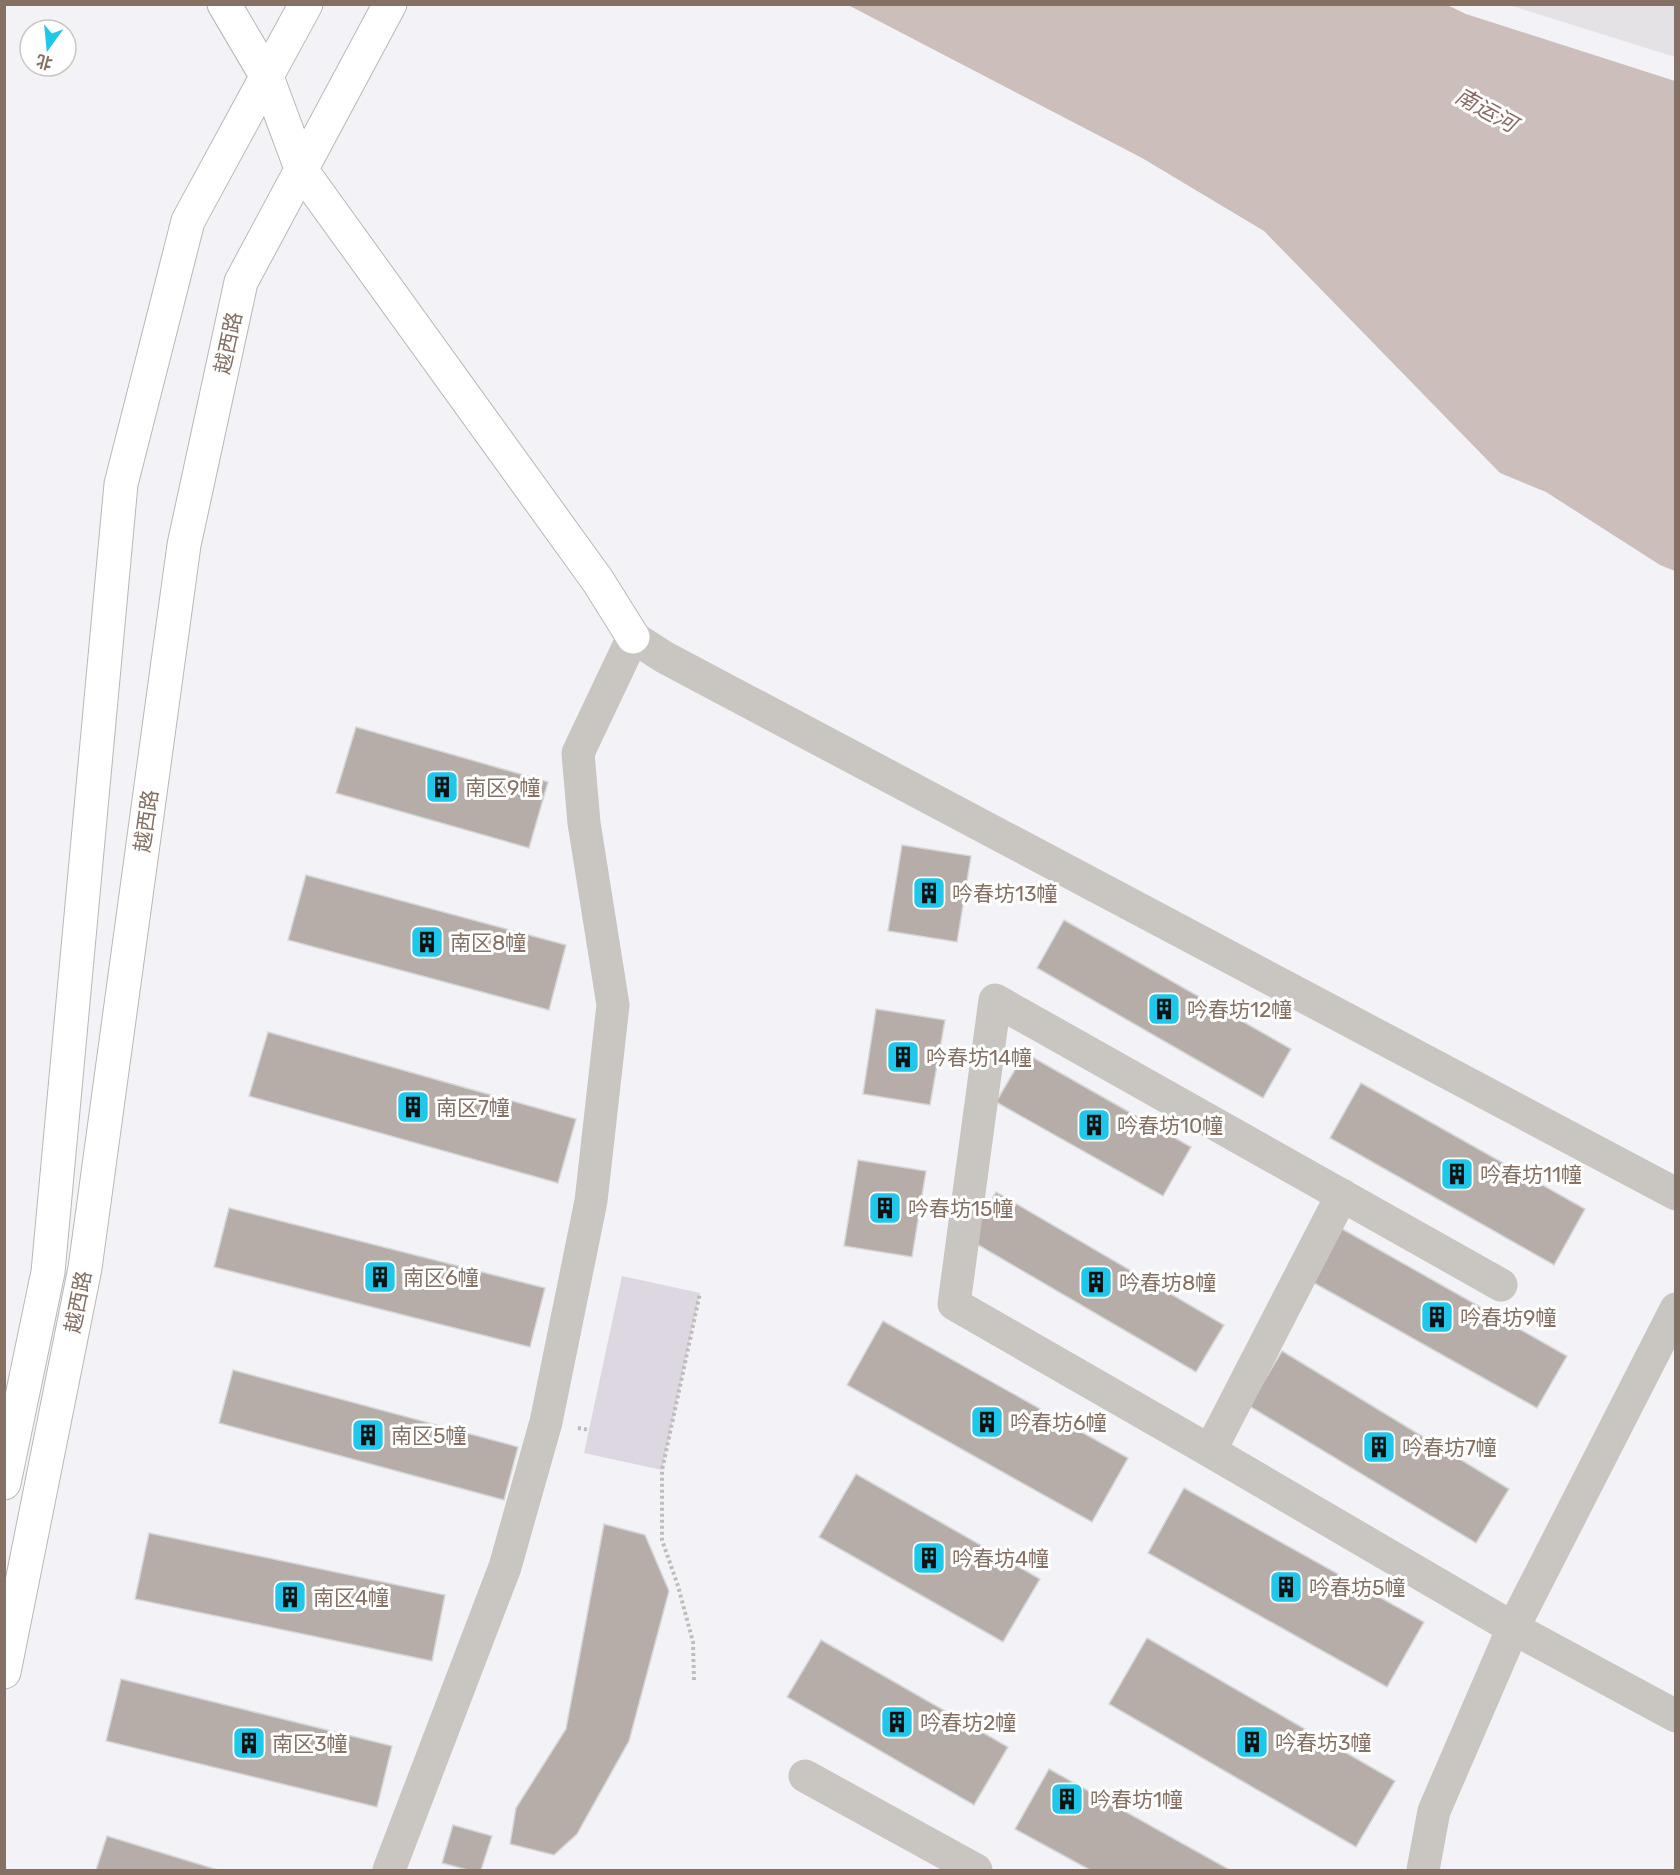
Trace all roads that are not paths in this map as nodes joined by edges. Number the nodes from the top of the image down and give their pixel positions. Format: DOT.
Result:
graph roads {
  1 [pos="224,4"];
  2 [pos="306,4"];
  3 [pos="390,4"];
  4 [pos="267,77"];
  5 [pos="302,171"];
  6 [pos="633,637"];
  7 [pos="1676,1194"];
  8 [pos="1342,1195"];
  9 [pos="1501,1285"];
  10 [pos="1676,1308"];
  11 [pos="1210,1451"];
  12 [pos="4,1483"];
  13 [pos="10,1612"];
  14 [pos="1513,1628"];
  15 [pos="4,1672"];
  16 [pos="1676,1716"];
  17 [pos="805,1776"];
  18 [pos="396,1869"];
  19 [pos="976,1870"];
  20 [pos="1423,1870"];
  1 -- 4 [label="main road"];
  2 -- 4 [label="main road, 越西路"];
  3 -- 5 [label="main road, 越西路"];
  4 -- 5 [label="main road"];
  4 -- 12 [label="main road, 越西路"];
  5 -- 6 [label="main road"];
  5 -- 13 [label="main road, 越西路"];
  6 -- 7 [label="street"];
  6 -- 18 [label="street"];
  8 -- 9 [label="street"];
  8 -- 11 [label="street"];
  8 -- 11 [label="street"];
  10 -- 14 [label="street"];
  11 -- 14 [label="street"];
  13 -- 15 [label="main road, 越西路"];
  14 -- 16 [label="street"];
  14 -- 20 [label="street"];
  17 -- 19 [label="street"];
}
